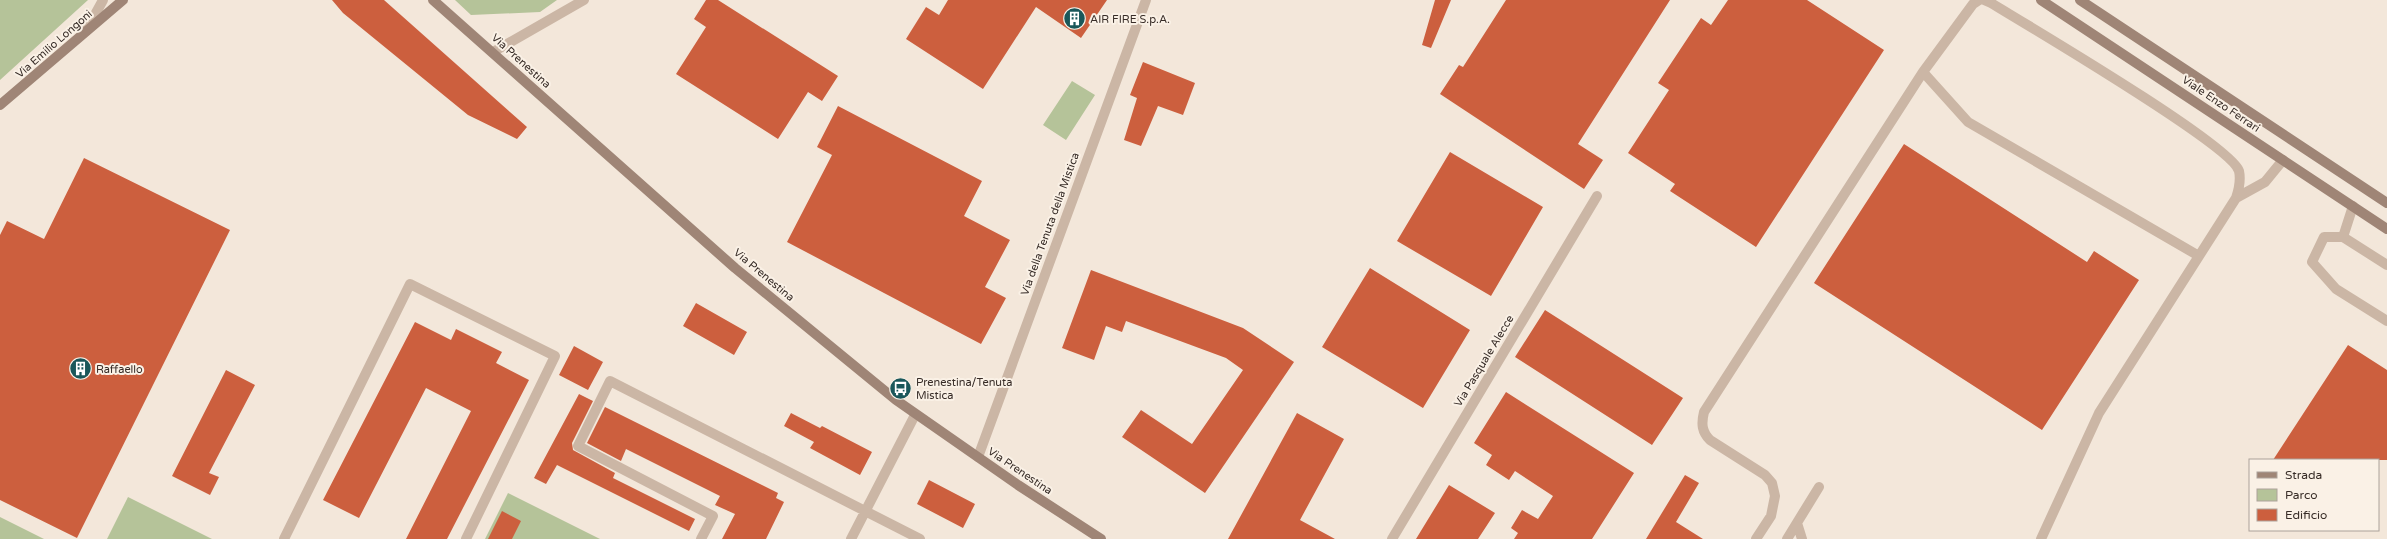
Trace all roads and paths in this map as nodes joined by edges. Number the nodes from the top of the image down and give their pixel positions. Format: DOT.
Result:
graph roads {
  1 [pos="103,0"];
  2 [pos="123,0"];
  3 [pos="433,0"];
  4 [pos="584,0"];
  5 [pos="1146,0"];
  6 [pos="1978,0"];
  7 [pos="1984,0"];
  8 [pos="2041,0"];
  9 [pos="2080,0"];
  10 [pos="85,32"];
  11 [pos="493,52"];
  12 [pos="1923,72"];
  13 [pos="0,106"];
  14 [pos="2283,160"];
  15 [pos="1597,196"];
  16 [pos="2236,198"];
  17 [pos="2387,203"];
  18 [pos="2353,206"];
  19 [pos="2387,229"];
  20 [pos="2343,237"];
  21 [pos="2199,256"];
  22 [pos="2387,265"];
  23 [pos="2387,321"];
  24 [pos="915,415"];
  25 [pos="978,458"];
  26 [pos="1819,487"];
  27 [pos="865,511"];
  28 [pos="1797,523"];
  29 [pos="284,539"];
  30 [pos="466,539"];
  31 [pos="701,539"];
  32 [pos="851,539"];
  33 [pos="920,539"];
  34 [pos="1101,539"];
  35 [pos="1392,539"];
  36 [pos="1756,539"];
  37 [pos="1787,539"];
  38 [pos="1802,539"];
  39 [pos="2041,539"];
  1 -- 10 [label="street"];
  2 -- 10 [label="main road, Via Emilio Longoni"];
  3 -- 11 [label="main road, Via Prenestina"];
  4 -- 11 [label="street"];
  5 -- 25 [label="street, Via della Tenuta della Mistica"];
  6 -- 12 [label="street"];
  7 -- 16 [label="street"];
  8 -- 14 [label="main road, Viale Enzo Ferrari"];
  9 -- 17 [label="main road, Viale Enzo Ferrari"];
  10 -- 13 [label="main road, Via Emilio Longoni"];
  11 -- 24 [label="main road, Via Prenestina"];
  12 -- 21 [label="street"];
  12 -- 36 [label="street"];
  14 -- 16 [label="street"];
  14 -- 18 [label="main road, Viale Enzo Ferrari"];
  15 -- 35 [label="street, Via Pasquale Alecce"];
  16 -- 21 [label="street"];
  18 -- 19 [label="main road, Viale Enzo Ferrari"];
  18 -- 20 [label="street"];
  20 -- 22 [label="street"];
  20 -- 23 [label="street"];
  21 -- 39 [label="street"];
  24 -- 25 [label="main road, Via Prenestina"];
  24 -- 27 [label="street"];
  25 -- 34 [label="main road, Via Prenestina"];
  26 -- 28 [label="street"];
  27 -- 31 [label="street"];
  27 -- 32 [label="street"];
  27 -- 33 [label="street"];
  28 -- 37 [label="street"];
  28 -- 38 [label="street"];
  29 -- 30 [label="street"];
}
